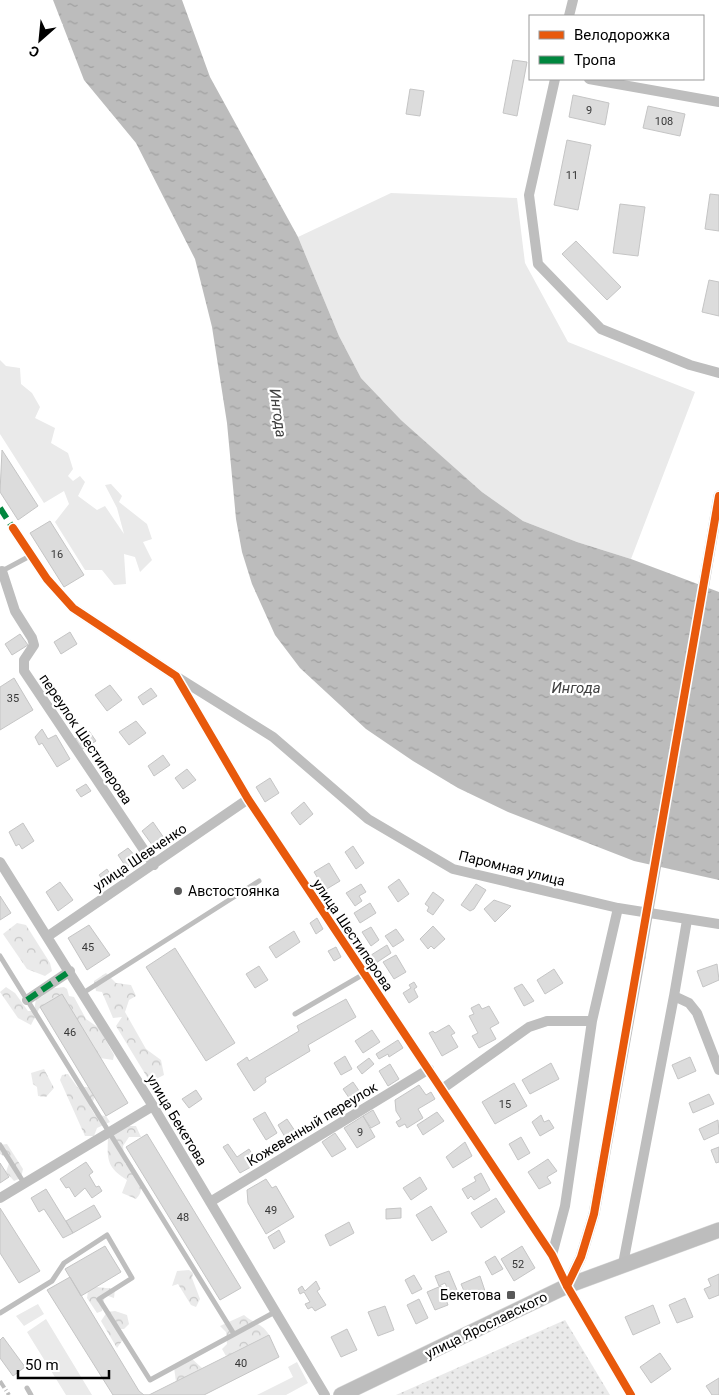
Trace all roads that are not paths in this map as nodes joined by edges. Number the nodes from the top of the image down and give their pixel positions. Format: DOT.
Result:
graph roads {
  1 [pos="573,0"];
  2 [pos="569,15"];
  3 [pos="555,80"];
  4 [pos="595,80"];
  5 [pos="719,102"];
  6 [pos="719,374"];
  7 [pos="719,496"];
  8 [pos="13,528"];
  9 [pos="30,556"];
  10 [pos="1,572"];
  11 [pos="176,676"];
  12 [pos="248,799"];
  13 [pos="0,864"];
  14 [pos="154,865"];
  15 [pos="259,881"];
  16 [pos="618,908"];
  17 [pos="687,920"];
  18 [pos="719,924"];
  19 [pos="48,936"];
  20 [pos="0,956"];
  21 [pos="70,972"];
  22 [pos="364,974"];
  23 [pos="83,993"];
  24 [pos="674,996"];
  25 [pos="27,1000"];
  26 [pos="295,1014"];
  27 [pos="592,1021"];
  28 [pos="429,1068"];
  29 [pos="719,1070"];
  30 [pos="442,1089"];
  31 [pos="153,1106"];
  32 [pos="110,1133"];
  33 [pos="0,1144"];
  34 [pos="24,1183"];
  35 [pos="0,1198"];
  36 [pos="210,1202"];
  37 [pos="719,1230"];
  38 [pos="552,1255"];
  39 [pos="623,1264"];
  40 [pos="567,1286"];
  41 [pos="276,1312"];
  42 [pos="0,1313"];
  43 [pos="234,1334"];
  44 [pos="27,1388"];
  45 [pos="32,1395"];
  46 [pos="326,1395"];
  47 [pos="341,1395"];
  48 [pos="631,1395"];
  1 -- 2 [label="street"];
  3 -- 6 [label="street"];
  4 -- 5 [label="street"];
  7 -- 40 [label="street, bridge"];
  8 -- 9 [label="street, улица Шестиперова"];
  9 -- 10 [label="lane"];
  9 -- 11 [label="street, улица Шестиперова"];
  10 -- 14 [label="street, переулок Шестиперова"];
  11 -- 12 [label="street, улица Шестиперова"];
  11 -- 16 [label="street, Паромная улица"];
  12 -- 14 [label="street, улица Шевченко"];
  12 -- 22 [label="street, улица Шестиперова"];
  13 -- 19 [label="street, улица Бекетова"];
  14 -- 19 [label="street, улица Шевченко"];
  15 -- 23 [label="lane"];
  16 -- 17 [label="street, Паромная улица"];
  16 -- 27 [label="street"];
  17 -- 18 [label="street, Паромная улица"];
  17 -- 24 [label="street"];
  19 -- 21 [label="street, улица Бекетова"];
  20 -- 25 [label="lane"];
  21 -- 23 [label="street, улица Бекетова"];
  21 -- 25 [label="street"];
  22 -- 26 [label="lane"];
  22 -- 28 [label="street, улица Шестиперова"];
  23 -- 31 [label="street, улица Бекетова"];
  24 -- 29 [label="street"];
  24 -- 39 [label="street"];
  25 -- 32 [label="lane"];
  27 -- 30 [label="street"];
  27 -- 38 [label="street"];
  28 -- 30 [label="street, улица Шестиперова"];
  28 -- 36 [label="street, Кожевенный переулок"];
  30 -- 38 [label="street, улица Шестиперова"];
  31 -- 32 [label="street"];
  31 -- 36 [label="street, улица Бекетова"];
  32 -- 34 [label="street"];
  32 -- 43 [label="lane"];
  33 -- 34 [label="lane"];
  34 -- 35 [label="street"];
  36 -- 41 [label="street, улица Бекетова"];
  37 -- 39 [label="main road, улица Ярославского"];
  38 -- 40 [label="street, улица Шестиперова"];
  39 -- 40 [label="main road, улица Ярославского"];
  40 -- 47 [label="main road, улица Ярославского"];
  40 -- 48 [label="street, улица Шестиперова"];
  41 -- 43 [label="lane"];
  41 -- 46 [label="street, улица Бекетова"];
  42 -- 43 [label="lane"];
  44 -- 45 [label="lane"];
}
